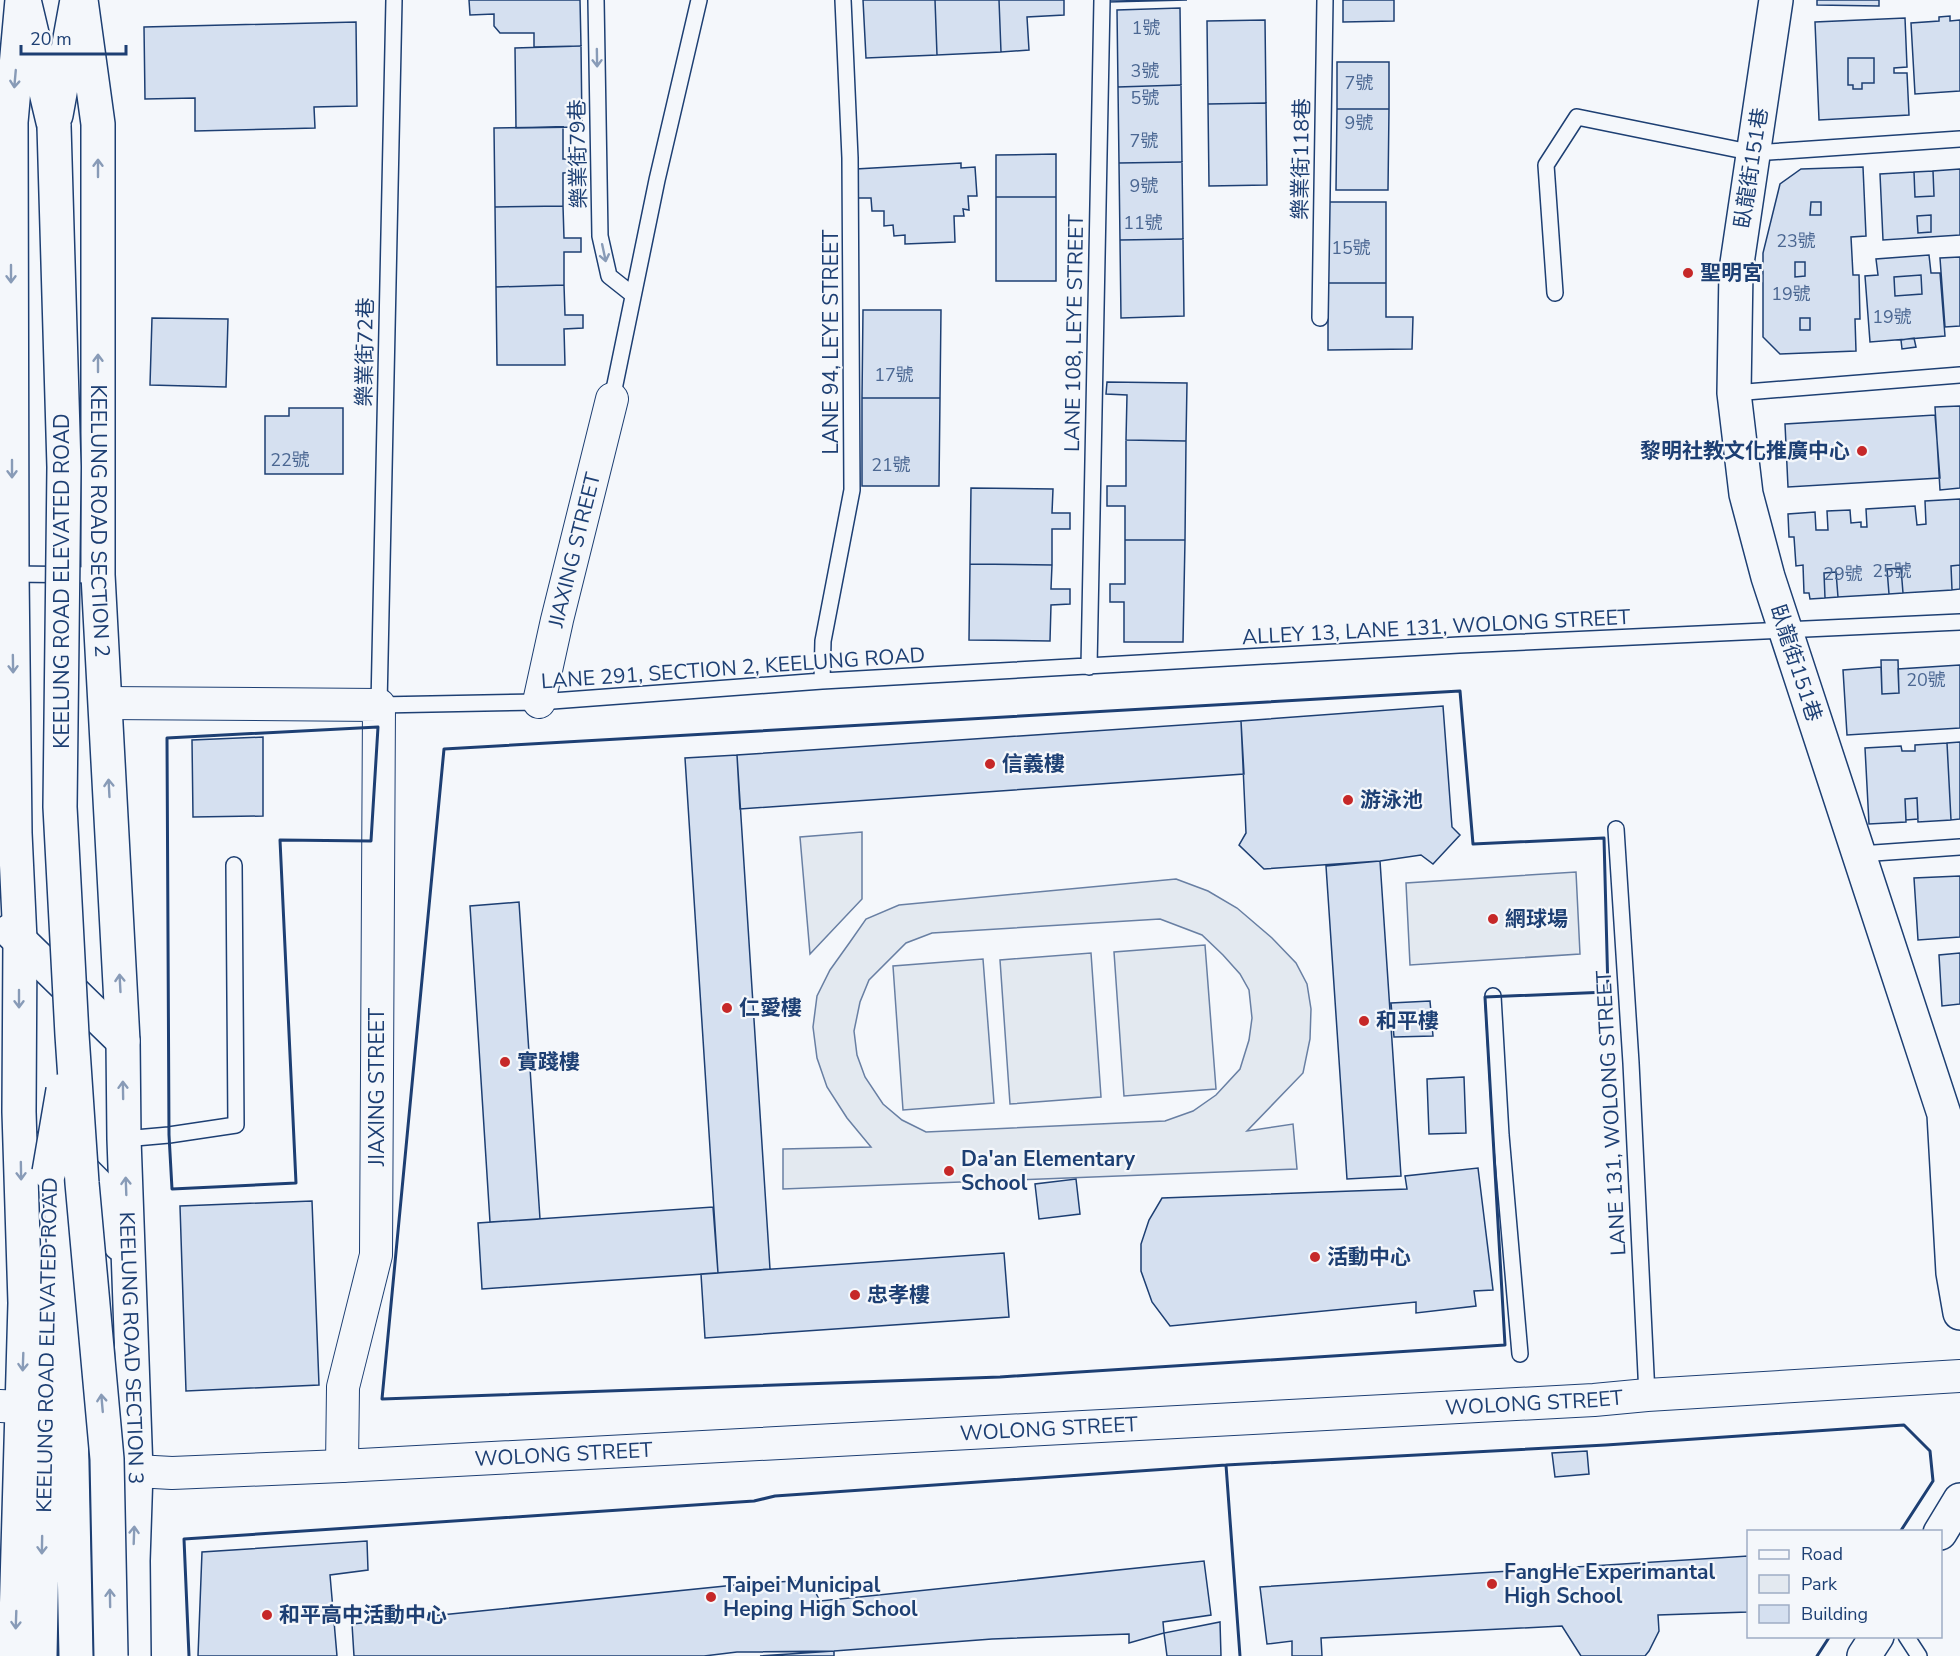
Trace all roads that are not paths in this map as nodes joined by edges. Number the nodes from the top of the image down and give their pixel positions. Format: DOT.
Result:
graph roads {
  1 [pos="23,0"];
  2 [pos="79,0"];
  3 [pos="394,0"];
  4 [pos="596,0"];
  5 [pos="699,0"];
  6 [pos="843,0"];
  7 [pos="1102,0"];
  8 [pos="1325,0"];
  9 [pos="1776,0"];
  10 [pos="54,126"];
  11 [pos="1960,139"];
  12 [pos="1754,153"];
  13 [pos="1556,293"];
  14 [pos="633,295"];
  15 [pos="1320,318"];
  16 [pos="1960,375"];
  17 [pos="1734,393"];
  18 [pos="612,399"];
  19 [pos="12,574"];
  20 [pos="98,575"];
  21 [pos="1960,622"];
  22 [pos="1785,631"];
  23 [pos="1089,667"];
  24 [pos="822,681"];
  25 [pos="539,702"];
  26 [pos="105,703"];
  27 [pos="379,705"];
  28 [pos="1616,829"];
  29 [pos="1960,848"];
  30 [pos="1860,854"];
  31 [pos="234,865"];
  32 [pos="10,931"];
  33 [pos="1493,996"];
  34 [pos="72,1035"];
  35 [pos="123,1041"];
  36 [pos="10,1104"];
  37 [pos="1952,1113"];
  38 [pos="124,1138"];
  39 [pos="53,1140"];
  40 [pos="129,1265"];
  41 [pos="0,1279"];
  42 [pos="25,1303"];
  43 [pos="1960,1313"];
  44 [pos="1520,1354"];
  45 [pos="1960,1376"];
  46 [pos="1647,1395"];
  47 [pos="11,1407"];
  48 [pos="342,1466"];
  49 [pos="136,1470"];
  50 [pos="1960,1500"];
  51 [pos="10,1527"];
  52 [pos="1942,1531"];
  53 [pos="1876,1638"];
  54 [pos="1907,1638"];
  55 [pos="15,1656"];
  56 [pos="40,1656"];
  57 [pos="76,1656"];
  58 [pos="111,1656"];
  59 [pos="134,1656"];
  60 [pos="1864,1656"];
  61 [pos="1919,1656"];
  1 -- 10 [label="main road, KEELUNG ROAD ELEVATED ROAD"];
  1 -- 19 [label="main road, one-way"];
  2 -- 10 [label="main road, KEELUNG ROAD ELEVATED ROAD"];
  20 -- 2 [label="main road, KEELUNG ROAD SECTION 2, one-way"];
  3 -- 27 [label="lane, 樂業街72巷"];
  4 -- 14 [label="lane, 樂業街79巷, one-way"];
  5 -- 14 [label="lane"];
  6 -- 24 [label="lane, LANE 94, LEYE STREET"];
  7 -- 23 [label="lane, LANE 108, LEYE STREET"];
  8 -- 15 [label="lane, 樂業街118巷"];
  9 -- 12 [label="main road, 臥龍街151巷"];
  10 -- 34 [label="main road, KEELUNG ROAD ELEVATED ROAD, bridge"];
  11 -- 12 [label="lane"];
  12 -- 13 [label="lane"];
  12 -- 17 [label="main road, 臥龍街151巷"];
  14 -- 18 [label="lane"];
  16 -- 17 [label="lane"];
  17 -- 22 [label="main road, 臥龍街151巷"];
  18 -- 25 [label="street, JIAXING STREET"];
  19 -- 20 [label="lane"];
  19 -- 32 [label="main road, one-way"];
  20 -- 26 [label="main road, KEELUNG ROAD SECTION 2"];
  21 -- 22 [label="lane, ALLEY 13, LANE 131, WOLONG STREET"];
  22 -- 23 [label="lane, ALLEY 13, LANE 131, WOLONG STREET"];
  22 -- 30 [label="main road, 臥龍街151巷"];
  23 -- 24 [label="lane, LANE 291, SECTION 2, KEELUNG ROAD"];
  24 -- 25 [label="lane, LANE 291, SECTION 2, KEELUNG ROAD"];
  25 -- 27 [label="lane, LANE 291, SECTION 2, KEELUNG ROAD"];
  26 -- 27 [label="street"];
  35 -- 26 [label="main road, KEELUNG ROAD SECTION 2, one-way"];
  27 -- 48 [label="street, JIAXING STREET"];
  28 -- 46 [label="lane, LANE 131, WOLONG STREET"];
  29 -- 30 [label="lane"];
  30 -- 37 [label="main road, 臥龍街151巷"];
  31 -- 38 [label="lane"];
  32 -- 35 [label="main road"];
  32 -- 36 [label="main road, one-way"];
  33 -- 44 [label="lane"];
  34 -- 56 [label="main road, KEELUNG ROAD ELEVATED ROAD, one-way, bridge"];
  58 -- 34 [label="main road, KEELUNG ROAD ELEVATED ROAD, one-way, bridge"];
  38 -- 35 [label="main road, KEELUNG ROAD SECTION 3, one-way"];
  36 -- 39 [label="main road"];
  36 -- 42 [label="main road, one-way"];
  37 -- 43 [label="main road, 臥龍街151巷"];
  40 -- 38 [label="main road, KEELUNG ROAD SECTION 3, one-way"];
  39 -- 40 [label="main road"];
  39 -- 57 [label="main road"];
  40 -- 49 [label="main road, KEELUNG ROAD SECTION 3"];
  41 -- 42 [label="main road"];
  42 -- 47 [label="main road, one-way"];
  45 -- 46 [label="street, WOLONG STREET"];
  46 -- 48 [label="street, WOLONG STREET"];
  47 -- 51 [label="main road"];
  48 -- 49 [label="street, WOLONG STREET"];
  59 -- 49 [label="main road, KEELUNG ROAD SECTION 3, one-way"];
  50 -- 52 [label="main road"];
  51 -- 55 [label="main road, one-way"];
  53 -- 60 [label="main road"];
  54 -- 61 [label="lane"];
}
